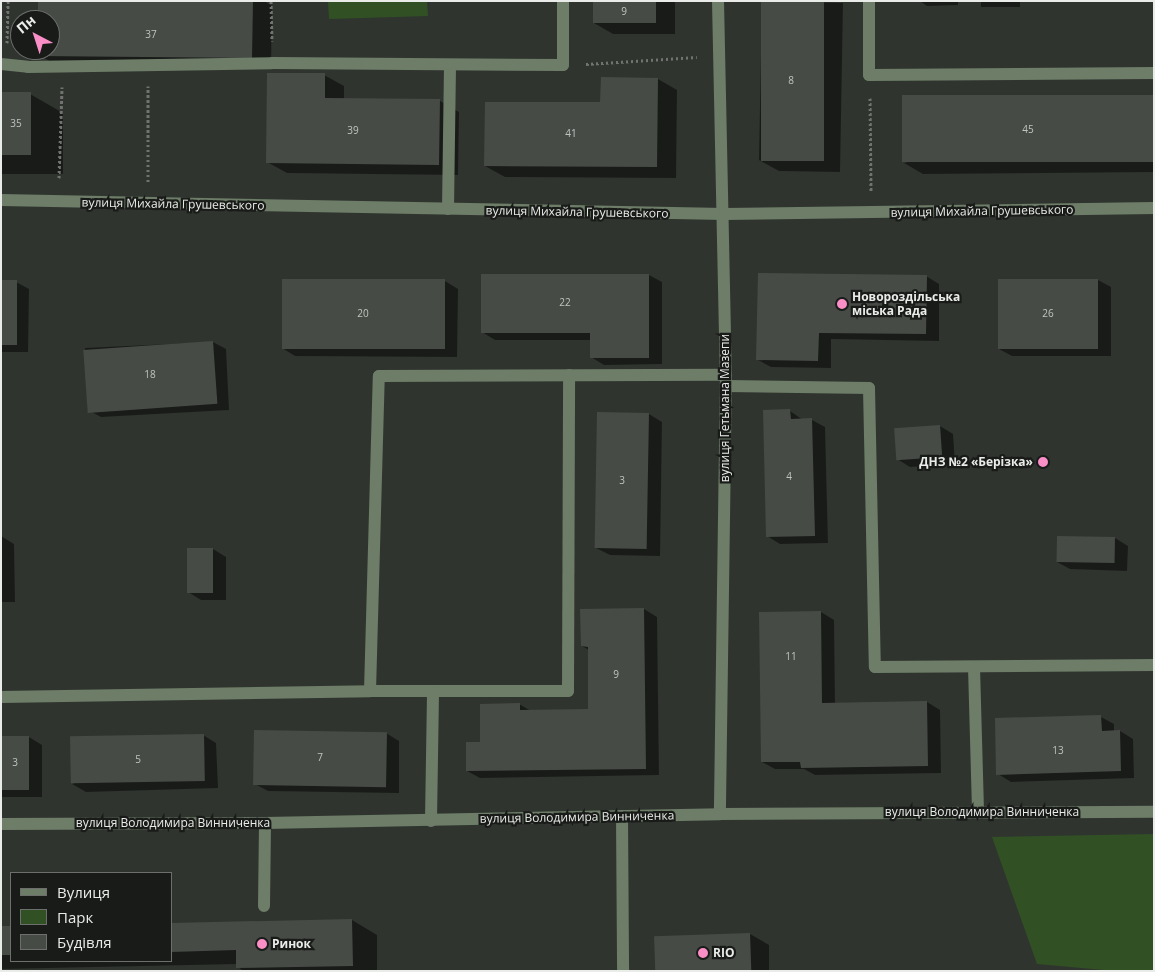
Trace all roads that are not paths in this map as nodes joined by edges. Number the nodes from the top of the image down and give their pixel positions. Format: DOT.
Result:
graph roads {
  1 [pos="563,1"];
  2 [pos="718,1"];
  3 [pos="869,1"];
  4 [pos="4,64"];
  5 [pos="450,65"];
  6 [pos="1154,73"];
  7 [pos="1,200"];
  8 [pos="1154,208"];
  9 [pos="448,209"];
  10 [pos="724,214"];
  11 [pos="569,375"];
  12 [pos="726,380"];
  13 [pos="1154,665"];
  14 [pos="974,666"];
  15 [pos="370,691"];
  16 [pos="433,692"];
  17 [pos="1,697"];
  18 [pos="978,812"];
  19 [pos="1154,812"];
  20 [pos="720,814"];
  21 [pos="622,816"];
  22 [pos="431,820"];
  23 [pos="265,823"];
  24 [pos="1,824"];
  25 [pos="264,906"];
  26 [pos="623,971"];
  1 -- 5 [label="street"];
  2 -- 10 [label="street, вулиця Гетьмана Мазепи"];
  3 -- 6 [label="street"];
  4 -- 5 [label="street"];
  5 -- 9 [label="street"];
  7 -- 9 [label="street, вулиця Михайла Грушевського"];
  8 -- 10 [label="street, вулиця Михайла Грушевського"];
  9 -- 10 [label="street, вулиця Михайла Грушевського"];
  10 -- 12 [label="street, вулиця Гетьмана Мазепи"];
  11 -- 12 [label="street"];
  11 -- 15 [label="street"];
  11 -- 16 [label="street"];
  12 -- 14 [label="street"];
  12 -- 20 [label="street, вулиця Гетьмана Мазепи"];
  13 -- 14 [label="street"];
  14 -- 18 [label="street"];
  15 -- 16 [label="street"];
  15 -- 17 [label="street"];
  16 -- 22 [label="street"];
  18 -- 19 [label="street, вулиця Володимира Винниченка"];
  18 -- 20 [label="street, вулиця Володимира Винниченка"];
  20 -- 21 [label="street, вулиця Володимира Винниченка"];
  21 -- 22 [label="street, вулиця Володимира Винниченка"];
  21 -- 26 [label="street"];
  22 -- 23 [label="street, вулиця Володимира Винниченка"];
  23 -- 24 [label="street, вулиця Володимира Винниченка"];
  23 -- 25 [label="street"];
}
